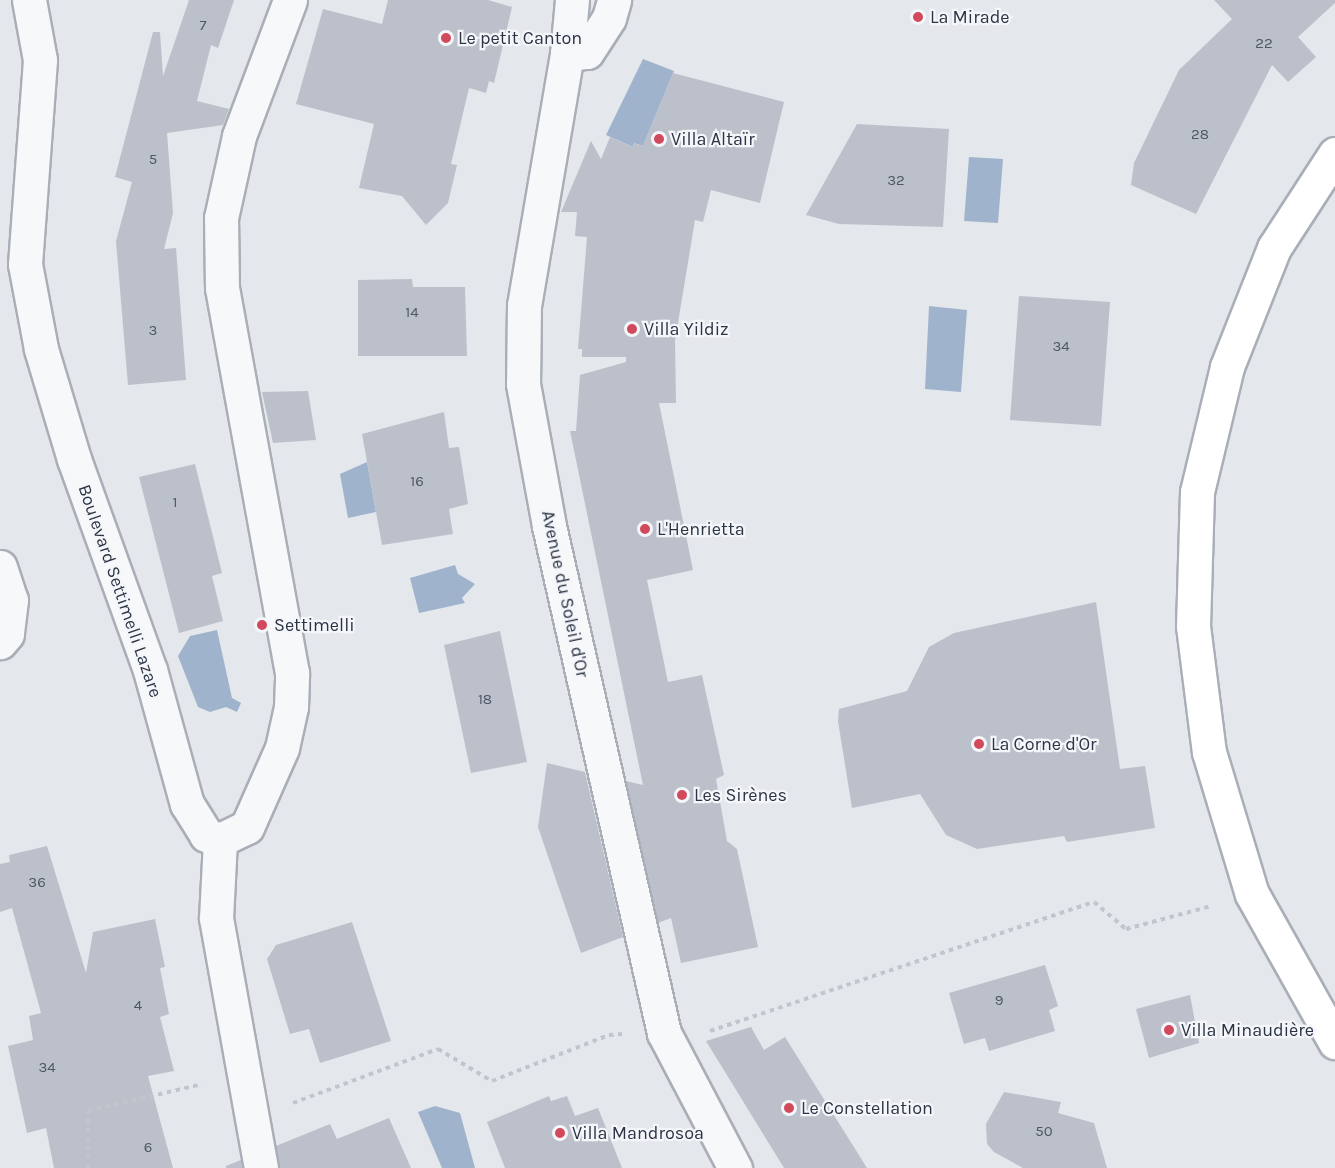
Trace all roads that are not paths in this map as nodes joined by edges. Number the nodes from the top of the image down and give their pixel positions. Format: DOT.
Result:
graph roads {
  1 [pos="29,0"];
  2 [pos="290,0"];
  3 [pos="572,0"];
  4 [pos="614,0"];
  5 [pos="567,54"];
  6 [pos="1335,154"];
  7 [pos="0,567"];
  8 [pos="0,642"];
  9 [pos="220,840"];
  10 [pos="1334,1037"];
  11 [pos="261,1168"];
  12 [pos="735,1168"];
  1 -- 9 [label="street, Boulevard Settimelli Lazare"];
  2 -- 9 [label="street"];
  3 -- 5 [label="street, Avenue du Soleil d'Or"];
  4 -- 5 [label="street"];
  5 -- 12 [label="street, Avenue du Soleil d'Or"];
  6 -- 10 [label="main road"];
  7 -- 8 [label="street"];
  9 -- 11 [label="street"];
}
